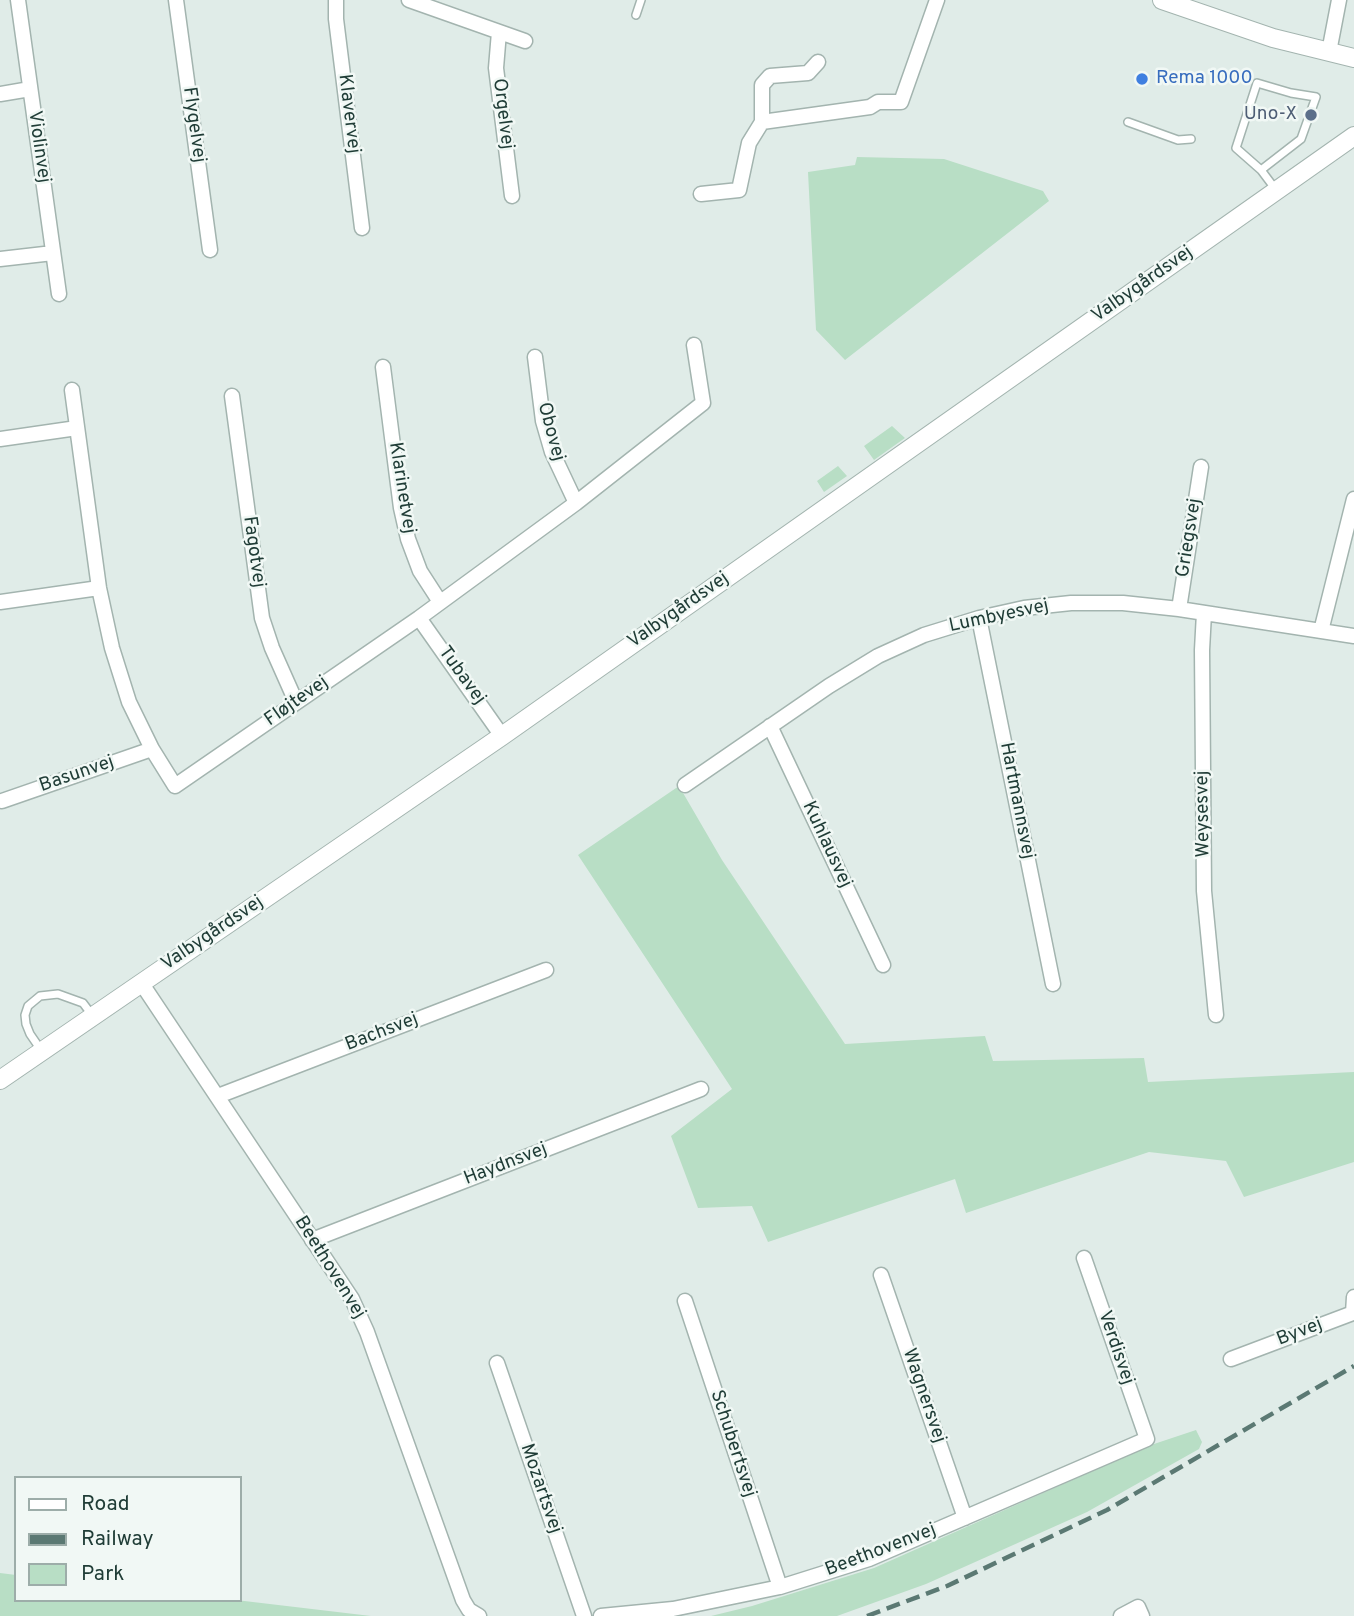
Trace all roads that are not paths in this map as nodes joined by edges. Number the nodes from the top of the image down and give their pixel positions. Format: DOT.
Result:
graph roads {
  1 [pos="18,0"];
  2 [pos="176,0"];
  3 [pos="336,0"];
  4 [pos="409,0"];
  5 [pos="641,0"];
  6 [pos="937,0"];
  7 [pos="1162,0"];
  8 [pos="1339,0"];
  9 [pos="636,15"];
  10 [pos="499,32"];
  11 [pos="525,41"];
  12 [pos="1329,52"];
  13 [pos="1354,58"];
  14 [pos="818,62"];
  15 [pos="30,89"];
  16 [pos="0,94"];
  17 [pos="762,122"];
  18 [pos="1128,122"];
  19 [pos="1354,136"];
  20 [pos="1191,139"];
  21 [pos="1261,170"];
  22 [pos="1276,191"];
  23 [pos="701,194"];
  24 [pos="512,196"];
  25 [pos="362,228"];
  26 [pos="210,250"];
  27 [pos="53,253"];
  28 [pos="0,259"];
  29 [pos="59,294"];
  30 [pos="694,345"];
  31 [pos="535,357"];
  32 [pos="383,367"];
  33 [pos="72,390"];
  34 [pos="232,397"];
  35 [pos="77,428"];
  36 [pos="0,439"];
  37 [pos="1201,467"];
  38 [pos="1354,499"];
  39 [pos="576,503"];
  40 [pos="99,588"];
  41 [pos="0,602"];
  42 [pos="440,602"];
  43 [pos="1179,609"];
  44 [pos="1204,613"];
  45 [pos="419,618"];
  46 [pos="979,618"];
  47 [pos="1321,631"];
  48 [pos="1354,636"];
  49 [pos="296,702"];
  50 [pos="770,726"];
  51 [pos="502,736"];
  52 [pos="152,749"];
  53 [pos="685,785"];
  54 [pos="2,801"];
  55 [pos="883,965"];
  56 [pos="546,970"];
  57 [pos="142,984"];
  58 [pos="1053,984"];
  59 [pos="1216,1015"];
  60 [pos="93,1016"];
  61 [pos="42,1051"];
  62 [pos="0,1080"];
  63 [pos="701,1089"];
  64 [pos="218,1096"];
  65 [pos="312,1240"];
  66 [pos="1084,1258"];
  67 [pos="881,1275"];
  68 [pos="1354,1297"];
  69 [pos="685,1301"];
  70 [pos="1231,1359"];
  71 [pos="497,1363"];
  72 [pos="1147,1439"];
  73 [pos="965,1518"];
  74 [pos="780,1587"];
  75 [pos="479,1616"];
  76 [pos="583,1616"];
  77 [pos="601,1616"];
  78 [pos="1121,1616"];
  79 [pos="1142,1616"];
  1 -- 15 [label="street, Violinvej"];
  2 -- 26 [label="street, Flygelvej"];
  3 -- 25 [label="street, Klavervej"];
  4 -- 10 [label="street"];
  5 -- 9 [label="lane"];
  6 -- 17 [label="street"];
  7 -- 12 [label="street"];
  8 -- 12 [label="street"];
  10 -- 11 [label="street"];
  10 -- 24 [label="street, Orgelvej"];
  12 -- 13 [label="street"];
  14 -- 17 [label="street"];
  15 -- 16 [label="street"];
  15 -- 27 [label="street, Violinvej"];
  17 -- 23 [label="street"];
  18 -- 20 [label="lane"];
  19 -- 22 [label="street, Valbygårdsvej"];
  21 -- 21 [label="lane"];
  21 -- 22 [label="lane"];
  22 -- 51 [label="street, Valbygårdsvej"];
  27 -- 28 [label="street"];
  27 -- 29 [label="street, Violinvej"];
  30 -- 39 [label="street, Fløjtevej"];
  31 -- 39 [label="street, Obovej"];
  32 -- 42 [label="street, Klarinetvej"];
  33 -- 35 [label="street, Fløjtevej"];
  34 -- 49 [label="street, Fagotvej"];
  35 -- 36 [label="street"];
  35 -- 40 [label="street, Fløjtevej"];
  37 -- 43 [label="street, Griegsvej"];
  38 -- 47 [label="street"];
  39 -- 42 [label="street, Fløjtevej"];
  40 -- 41 [label="street"];
  40 -- 52 [label="street, Fløjtevej"];
  42 -- 45 [label="street, Fløjtevej"];
  43 -- 44 [label="street, Lumbyesvej"];
  43 -- 46 [label="street, Lumbyesvej"];
  44 -- 47 [label="street, Lumbyesvej"];
  44 -- 59 [label="street, Weysesvej"];
  45 -- 49 [label="street, Fløjtevej"];
  45 -- 51 [label="street, Tubavej"];
  46 -- 50 [label="street, Lumbyesvej"];
  46 -- 58 [label="street, Hartmannsvej"];
  47 -- 48 [label="street, Lumbyesvej"];
  49 -- 52 [label="street, Fløjtevej"];
  50 -- 53 [label="street, Lumbyesvej"];
  50 -- 55 [label="street, Kuhlausvej"];
  51 -- 57 [label="street, Valbygårdsvej"];
  52 -- 54 [label="street, Basunvej"];
  56 -- 64 [label="street, Bachsvej"];
  57 -- 60 [label="street, Valbygårdsvej"];
  57 -- 64 [label="street, Beethovenvej"];
  60 -- 61 [label="street, Valbygårdsvej"];
  60 -- 61 [label="lane"];
  61 -- 62 [label="street, Valbygårdsvej"];
  63 -- 65 [label="street, Haydnsvej"];
  64 -- 65 [label="street, Beethovenvej"];
  65 -- 75 [label="street, Beethovenvej"];
  66 -- 72 [label="street, Verdisvej"];
  67 -- 73 [label="street, Wagnersvej"];
  68 -- 70 [label="street, Byvej"];
  69 -- 74 [label="street, Schubertsvej"];
  71 -- 76 [label="street, Mozartsvej"];
  72 -- 73 [label="street, Beethovenvej"];
  73 -- 74 [label="street, Beethovenvej"];
  74 -- 77 [label="street, Beethovenvej"];
  78 -- 79 [label="street"];
}
